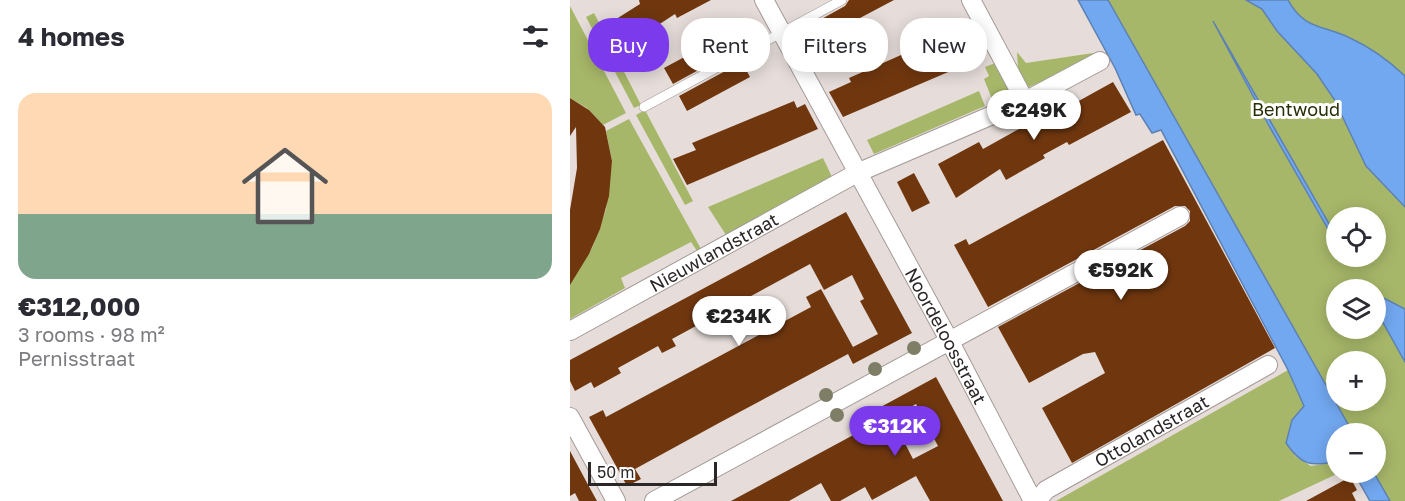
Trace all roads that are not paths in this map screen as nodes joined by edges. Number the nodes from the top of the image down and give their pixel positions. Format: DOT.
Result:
graph roads {
  1 [pos="764,0"];
  2 [pos="842,0"];
  3 [pos="971,0"];
  4 [pos="809,18"];
  5 [pos="782,33"];
  6 [pos="1100,62"];
  7 [pos="803,72"];
  8 [pos="1025,100"];
  9 [pos="644,107"];
  10 [pos="857,173"];
  11 [pos="1180,216"];
  12 [pos="570,331"];
  13 [pos="950,340"];
  14 [pos="1268,365"];
  15 [pos="570,417"];
  16 [pos="616,501"];
  17 [pos="654,501"];
  18 [pos="1035,501"];
  1 -- 5 [label="street, Noordeloosstraat"];
  2 -- 4 [label="lane"];
  3 -- 8 [label="street"];
  5 -- 9 [label="lane"];
  6 -- 8 [label="street, Nieuwlandstraat"];
  7 -- 10 [label="street, Noordeloosstraat"];
  8 -- 10 [label="street, Nieuwlandstraat"];
  10 -- 12 [label="street, Nieuwlandstraat"];
  10 -- 13 [label="street, Noordeloosstraat"];
  11 -- 13 [label="street"];
  13 -- 17 [label="street"];
  13 -- 18 [label="street, Noordeloosstraat"];
  14 -- 18 [label="street, Ottolandstraat"];
  15 -- 16 [label="street"];
}
